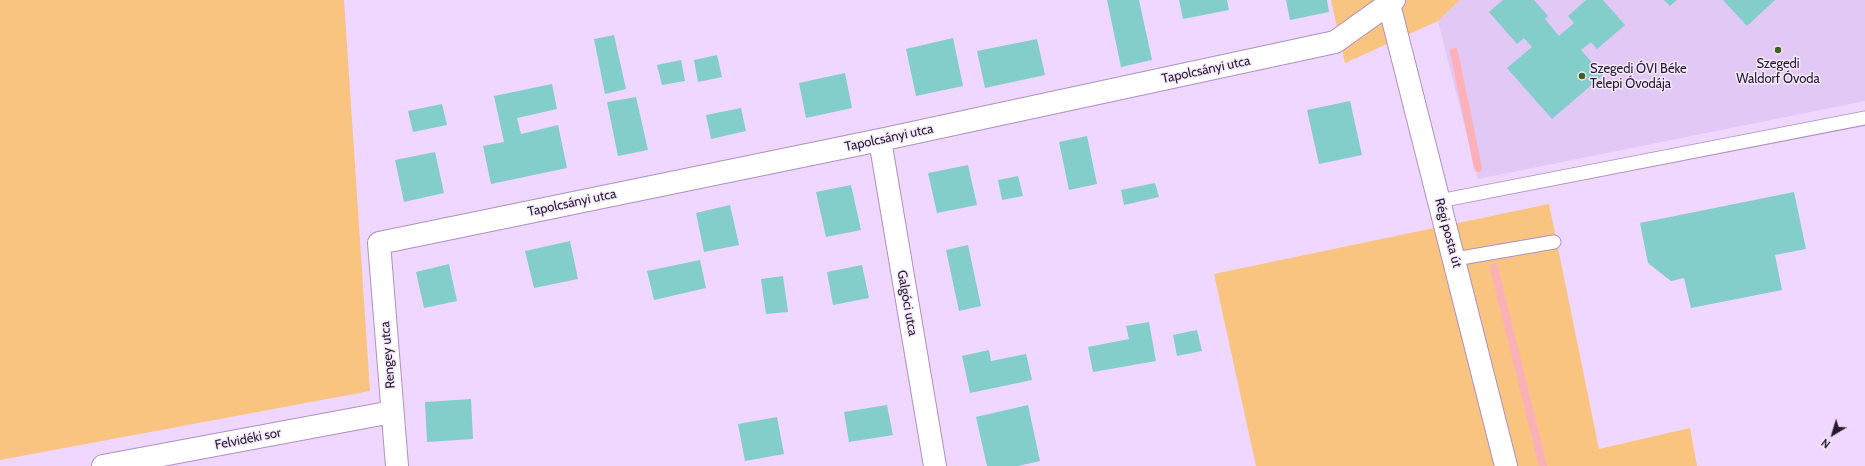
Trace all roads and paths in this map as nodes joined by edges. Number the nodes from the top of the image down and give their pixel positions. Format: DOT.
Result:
graph roads {
  1 [pos="1390,2"];
  2 [pos="1865,118"];
  3 [pos="880,140"];
  4 [pos="1439,201"];
  5 [pos="1554,242"];
  6 [pos="379,243"];
  7 [pos="1455,259"];
  8 [pos="392,412"];
  9 [pos="103,466"];
  10 [pos="397,466"];
  11 [pos="935,466"];
  12 [pos="1506,466"];
  1 -- 3 [label="street, Tapolcsányi utca"];
  1 -- 4 [label="street, Régi posta út"];
  2 -- 4 [label="lane"];
  3 -- 6 [label="street, Tapolcsányi utca"];
  3 -- 11 [label="street, Galgóci utca"];
  4 -- 7 [label="street, Régi posta út"];
  5 -- 7 [label="lane"];
  6 -- 8 [label="street, Rengey utca"];
  7 -- 12 [label="street, Régi posta út"];
  8 -- 9 [label="street, Felvidéki sor"];
  8 -- 10 [label="street, Rengey utca"];
}
